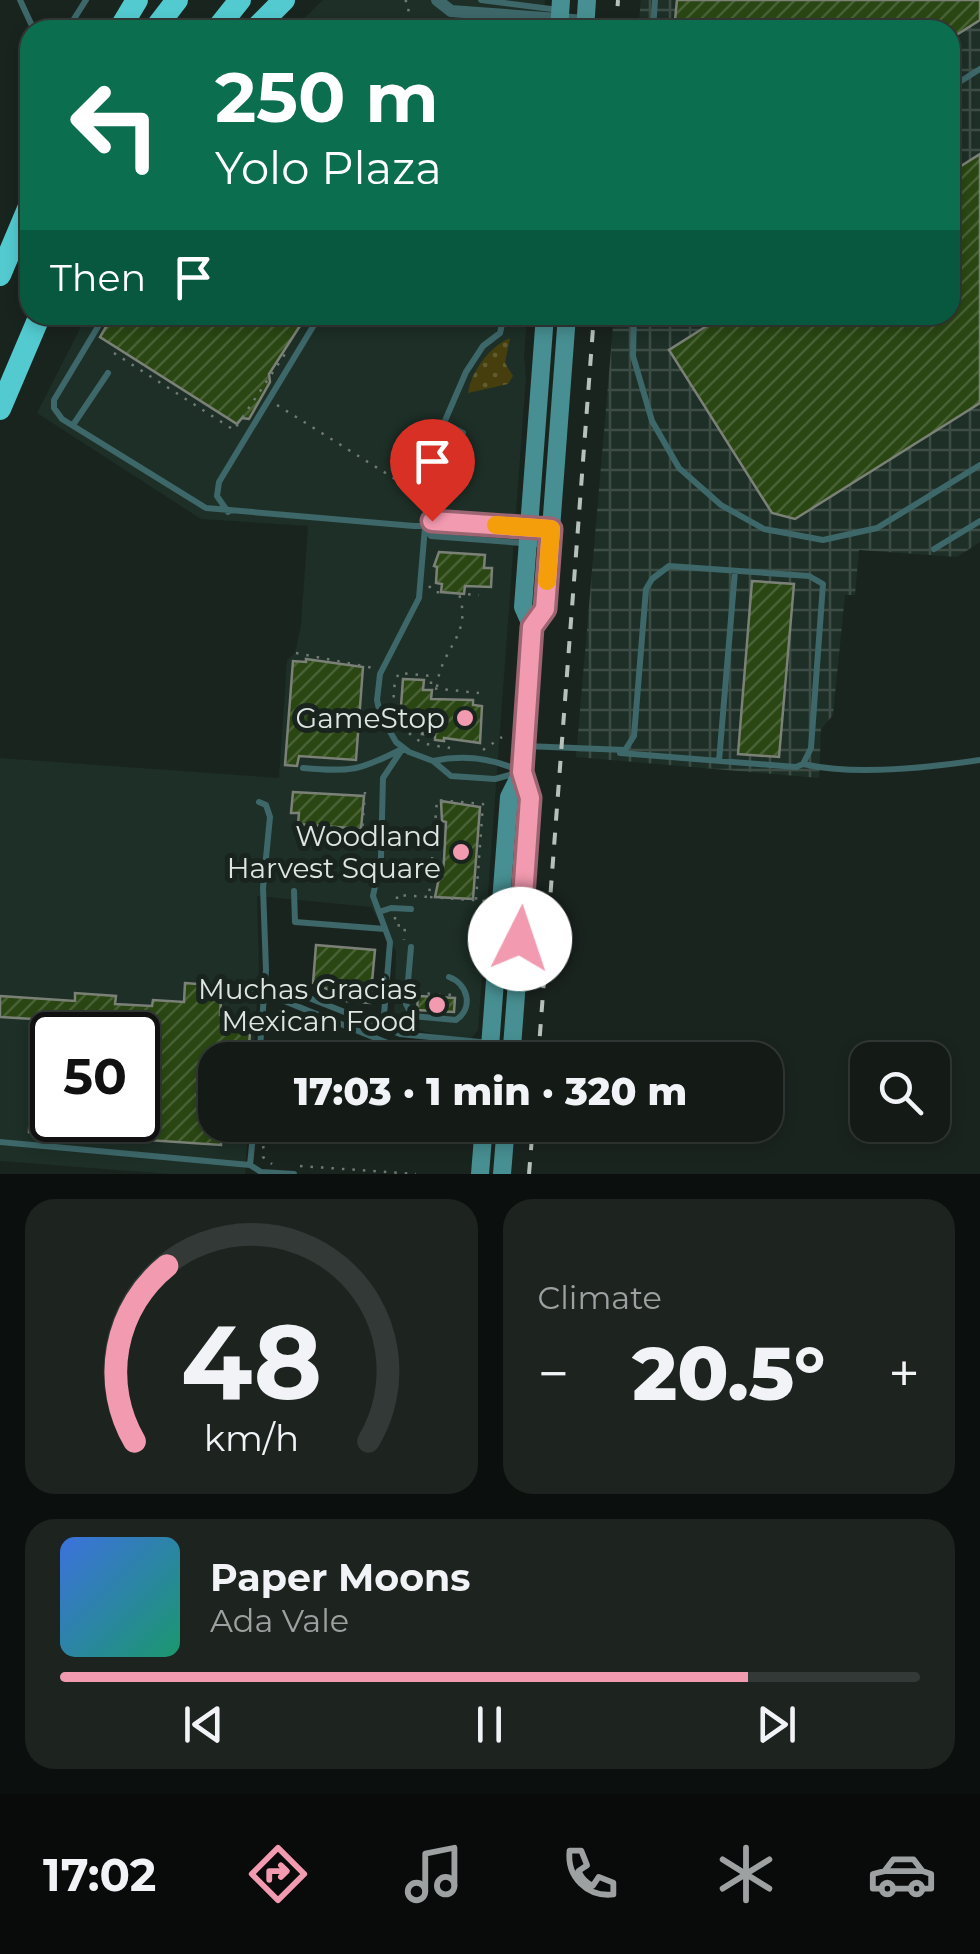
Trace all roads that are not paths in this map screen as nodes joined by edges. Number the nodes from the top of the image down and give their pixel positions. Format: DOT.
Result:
graph roads {
  1 [pos="240,0"];
  2 [pos="284,0"];
  3 [pos="437,0"];
  4 [pos="481,0"];
  5 [pos="560,15"];
  6 [pos="224,20"];
  7 [pos="264,20"];
  8 [pos="20,228"];
  9 [pos="20,246"];
  10 [pos="0,275"];
  11 [pos="0,285"];
  12 [pos="36,325"];
  13 [pos="99,325"];
  14 [pos="314,325"];
  15 [pos="502,325"];
  16 [pos="544,325"];
  17 [pos="566,325"];
  18 [pos="634,325"];
  19 [pos="108,372"];
  20 [pos="0,409"];
  21 [pos="444,423"];
  22 [pos="73,425"];
  23 [pos="464,433"];
  24 [pos="980,465"];
  25 [pos="428,480"];
  26 [pos="459,488"];
  27 [pos="228,512"];
  28 [pos="980,521"];
  29 [pos="425,526"];
  30 [pos="528,536"];
  31 [pos="550,537"];
  32 [pos="934,550"];
  33 [pos="735,571"];
  34 [pos="532,627"];
  35 [pos="524,746"];
  36 [pos="403,748"];
  37 [pos="620,752"];
  38 [pos="719,760"];
  39 [pos="980,760"];
  40 [pos="433,761"];
  41 [pos="803,764"];
  42 [pos="303,768"];
  43 [pos="522,772"];
  44 [pos="258,802"];
  45 [pos="294,890"];
  46 [pos="411,909"];
  47 [pos="378,912"];
  48 [pos="385,929"];
  49 [pos="411,947"];
  50 [pos="449,977"];
  51 [pos="238,987"];
  52 [pos="264,990"];
  53 [pos="382,1028"];
  54 [pos="260,1042"];
  55 [pos="382,1042"];
  56 [pos="437,1042"];
  57 [pos="490,1042"];
  58 [pos="512,1042"];
  59 [pos="0,1142"];
  60 [pos="252,1142"];
  61 [pos="483,1142"];
  62 [pos="505,1142"];
  63 [pos="196,1160"];
  64 [pos="250,1166"];
  65 [pos="194,1174"];
  66 [pos="294,1174"];
  67 [pos="480,1174"];
  68 [pos="502,1174"];
  1 -- 6 [label="highway"];
  2 -- 7 [label="highway"];
  3 -- 5 [label="street"];
  4 -- 5 [label="lane"];
  8 -- 10 [label="highway"];
  9 -- 11 [label="highway"];
  12 -- 20 [label="highway"];
  13 -- 22 [label="lane"];
  14 -- 27 [label="lane"];
  15 -- 21 [label="lane"];
  16 -- 30 [label="main road"];
  17 -- 31 [label="main road"];
  18 -- 24 [label="lane"];
  19 -- 22 [label="lane"];
  21 -- 23 [label="lane"];
  21 -- 25 [label="lane"];
  22 -- 27 [label="lane"];
  25 -- 26 [label="lane"];
  25 -- 29 [label="lane"];
  27 -- 29 [label="lane"];
  28 -- 32 [label="lane"];
  29 -- 30 [label="lane"];
  29 -- 30 [label="lane"];
  29 -- 36 [label="lane"];
  30 -- 31 [label="lane"];
  30 -- 31 [label="lane"];
  30 -- 34 [label="main road"];
  31 -- 34 [label="main road"];
  33 -- 37 [label="lane"];
  33 -- 38 [label="lane"];
  33 -- 41 [label="lane"];
  34 -- 35 [label="main road"];
  35 -- 37 [label="lane"];
  35 -- 43 [label="main road"];
  36 -- 40 [label="lane"];
  36 -- 42 [label="lane"];
  36 -- 47 [label="lane"];
  37 -- 38 [label="lane"];
  38 -- 41 [label="lane"];
  39 -- 41 [label="lane"];
  40 -- 43 [label="lane"];
  40 -- 43 [label="lane"];
  43 -- 57 [label="main road"];
  43 -- 58 [label="main road"];
  44 -- 52 [label="lane"];
  45 -- 48 [label="lane"];
  46 -- 47 [label="lane"];
  47 -- 48 [label="lane"];
  48 -- 53 [label="lane"];
  49 -- 50 [label="lane"];
  51 -- 52 [label="lane"];
  52 -- 53 [label="lane"];
  52 -- 54 [label="lane"];
  52 -- 55 [label="lane"];
  53 -- 56 [label="lane"];
  59 -- 63 [label="lane"];
  60 -- 64 [label="lane"];
  61 -- 67 [label="main road"];
  62 -- 68 [label="main road"];
  63 -- 64 [label="lane"];
  63 -- 65 [label="lane"];
  64 -- 66 [label="lane"];
}
